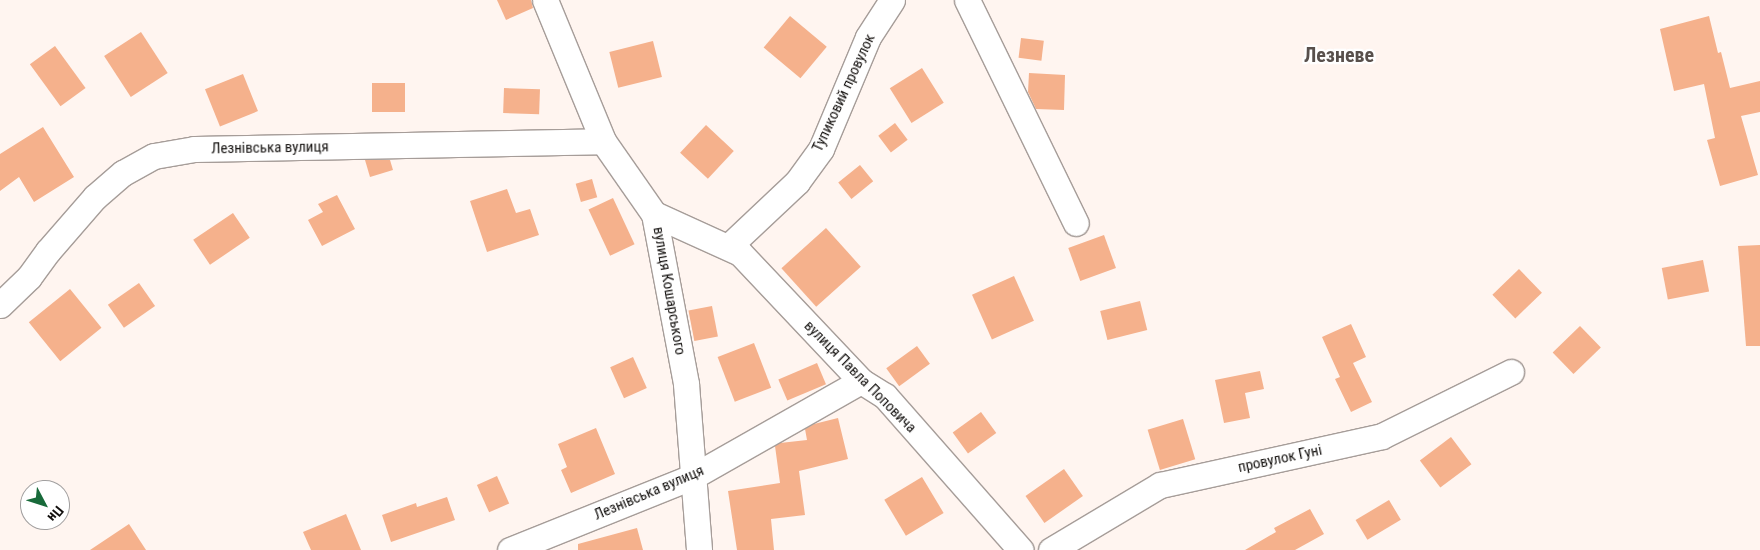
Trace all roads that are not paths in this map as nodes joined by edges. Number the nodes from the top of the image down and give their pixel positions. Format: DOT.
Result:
graph roads {
  1 [pos="544,0"];
  2 [pos="892,0"];
  3 [pos="967,0"];
  4 [pos="603,141"];
  5 [pos="654,214"];
  6 [pos="1076,223"];
  7 [pos="728,247"];
  8 [pos="0,305"];
  9 [pos="1511,372"];
  10 [pos="861,381"];
  11 [pos="692,477"];
  12 [pos="510,550"];
  13 [pos="699,550"];
  14 [pos="1021,550"];
  15 [pos="1052,550"];
  1 -- 4 [label="street, вулиця Кошарського"];
  2 -- 7 [label="street, Тупиковий провулок"];
  3 -- 6 [label="street"];
  4 -- 5 [label="street, вулиця Кошарського"];
  4 -- 8 [label="street, Лезнівська вулиця"];
  5 -- 7 [label="street, вулиця Павла Поповича"];
  5 -- 11 [label="street, вулиця Кошарського"];
  7 -- 10 [label="street, вулиця Павла Поповича"];
  9 -- 15 [label="street, провулок Гуні"];
  10 -- 11 [label="street, Лезнівська вулиця"];
  10 -- 14 [label="street, вулиця Павла Поповича"];
  11 -- 12 [label="street, Лезнівська вулиця"];
  11 -- 13 [label="street, вулиця Кошарського"];
}
